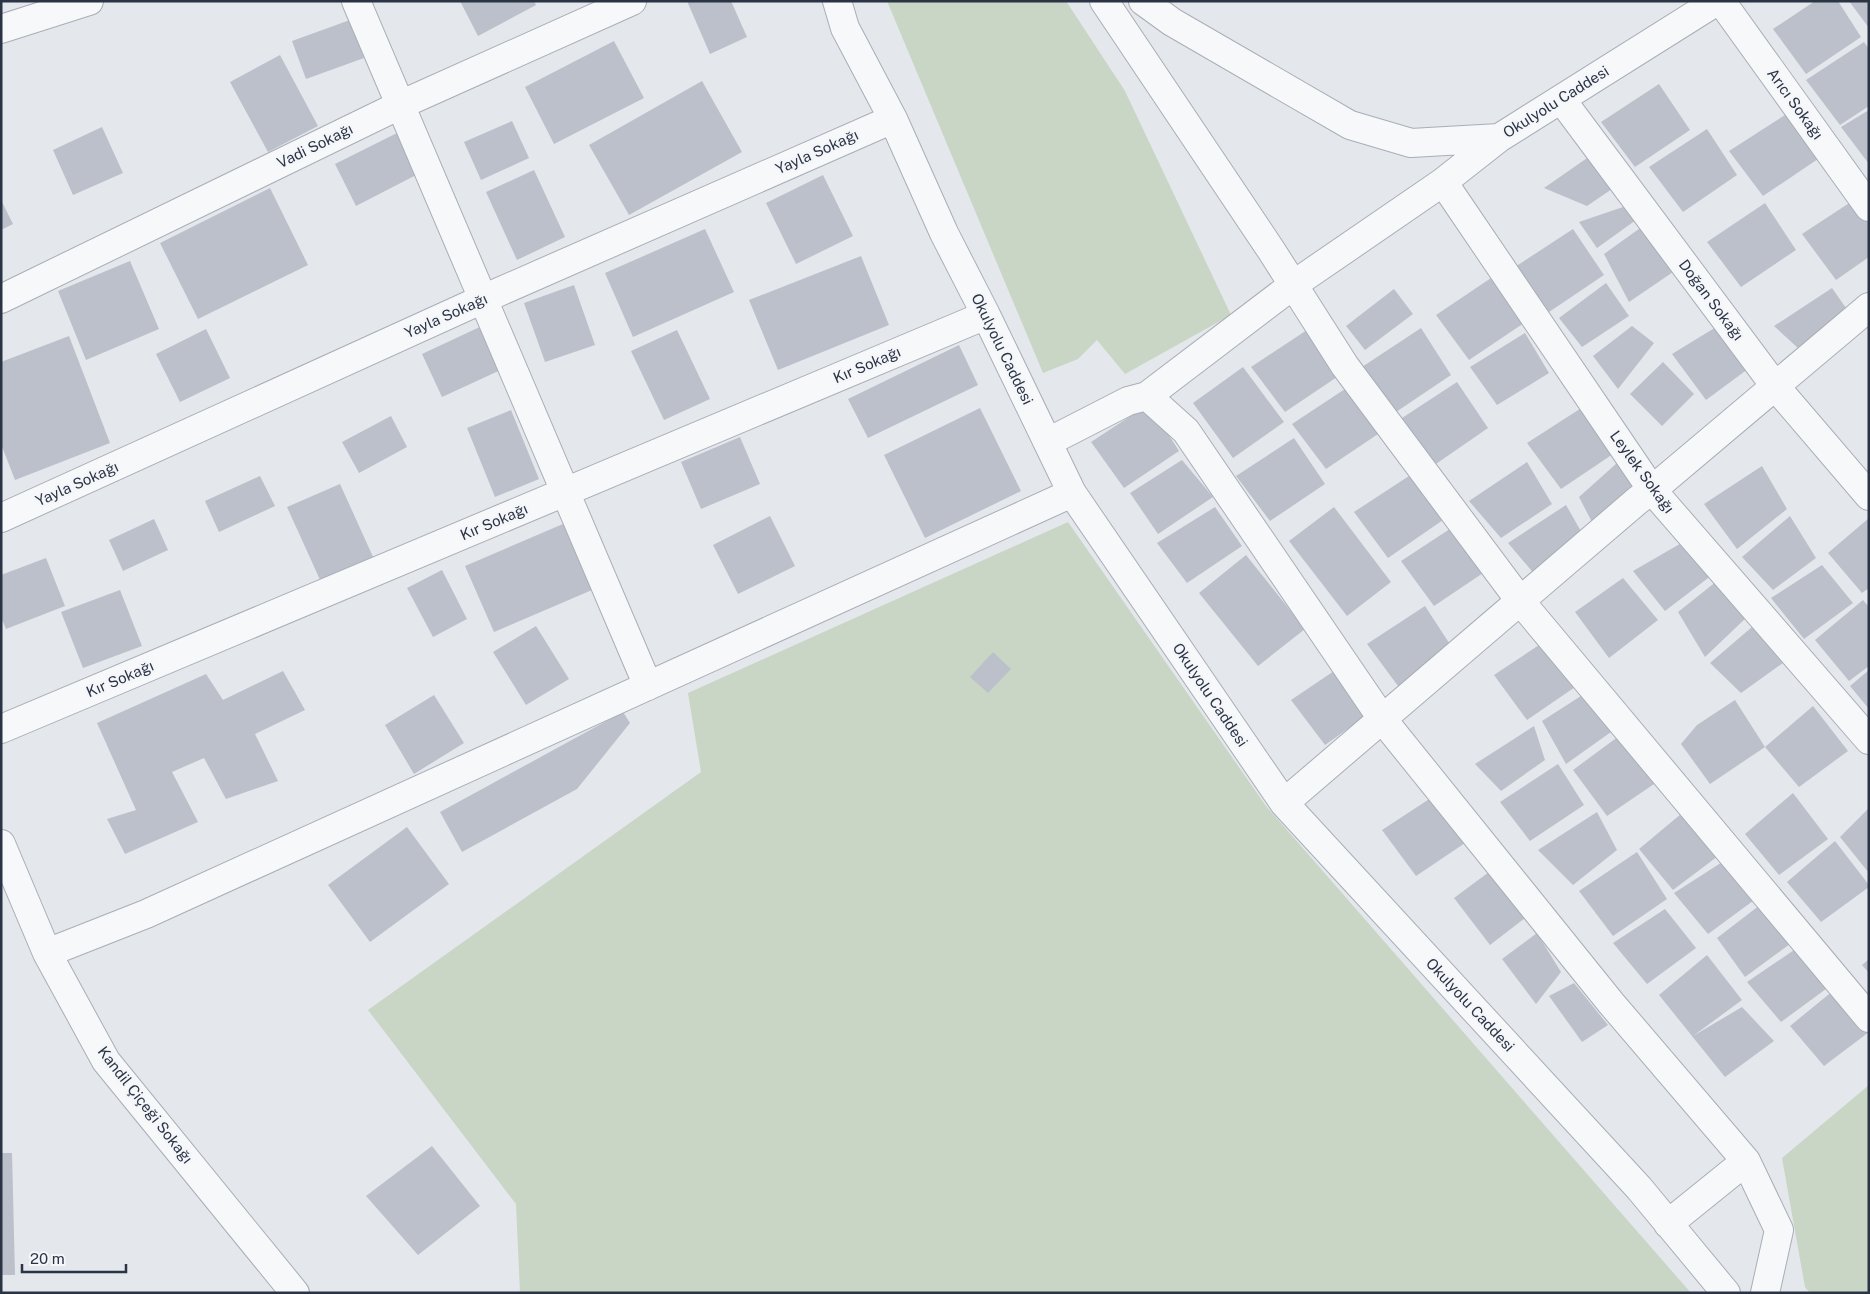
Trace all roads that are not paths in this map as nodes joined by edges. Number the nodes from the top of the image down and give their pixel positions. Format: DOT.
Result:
graph roads {
  1 [pos="89,1"];
  2 [pos="356,1"];
  3 [pos="632,1"];
  4 [pos="837,1"];
  5 [pos="1104,1"];
  6 [pos="1143,1"];
  7 [pos="1717,1"];
  8 [pos="1721,1"];
  9 [pos="1,29"];
  10 [pos="1561,99"];
  11 [pos="400,105"];
  12 [pos="893,119"];
  13 [pos="1499,138"];
  14 [pos="1443,182"];
  15 [pos="1869,207"];
  16 [pos="1293,285"];
  17 [pos="1,299"];
  18 [pos="483,299"];
  19 [pos="1869,307"];
  20 [pos="986,315"];
  21 [pos="1775,386"];
  22 [pos="1147,396"];
  23 [pos="1048,442"];
  24 [pos="1652,490"];
  25 [pos="565,492"];
  26 [pos="1072,493"];
  27 [pos="1869,496"];
  28 [pos="1,518"];
  29 [pos="1521,602"];
  30 [pos="648,686"];
  31 [pos="1383,720"];
  32 [pos="1,729"];
  33 [pos="1869,740"];
  34 [pos="1284,803"];
  35 [pos="1,844"];
  36 [pos="47,953"];
  37 [pos="1869,1018"];
  38 [pos="1746,1161"];
  39 [pos="1668,1224"];
  40 [pos="1768,1291"];
  41 [pos="295,1293"];
  42 [pos="1726,1293"];
  1 -- 9 [label="street"];
  2 -- 11 [label="street"];
  3 -- 11 [label="street, Vadi Sokağı"];
  4 -- 12 [label="street, Okulyolu Caddesi"];
  5 -- 16 [label="street"];
  6 -- 13 [label="street, Okulyolu Caddesi"];
  7 -- 10 [label="street, Okulyolu Caddesi"];
  8 -- 15 [label="street, Arıcı Sokağı"];
  10 -- 13 [label="street, Okulyolu Caddesi"];
  10 -- 21 [label="street, Doğan Sokağı"];
  11 -- 17 [label="street, Vadi Sokağı"];
  11 -- 18 [label="street"];
  12 -- 18 [label="street, Yayla Sokağı"];
  12 -- 20 [label="street, Okulyolu Caddesi"];
  13 -- 14 [label="street"];
  14 -- 16 [label="street"];
  14 -- 24 [label="street, Leylek Sokağı"];
  16 -- 22 [label="street"];
  16 -- 29 [label="street"];
  18 -- 25 [label="street"];
  18 -- 28 [label="street, Yayla Sokağı"];
  19 -- 21 [label="street"];
  20 -- 23 [label="street, Okulyolu Caddesi"];
  20 -- 25 [label="street, Kır Sokağı"];
  21 -- 24 [label="street"];
  21 -- 27 [label="street, Doğan Sokağı"];
  22 -- 23 [label="street"];
  22 -- 31 [label="street"];
  23 -- 26 [label="street, Okulyolu Caddesi"];
  24 -- 29 [label="street"];
  24 -- 33 [label="street, Leylek Sokağı"];
  25 -- 30 [label="street"];
  25 -- 32 [label="street, Kır Sokağı"];
  26 -- 30 [label="street"];
  26 -- 34 [label="street, Okulyolu Caddesi"];
  29 -- 31 [label="street"];
  29 -- 37 [label="street"];
  30 -- 36 [label="street"];
  31 -- 34 [label="street"];
  31 -- 38 [label="street"];
  34 -- 39 [label="street, Okulyolu Caddesi"];
  35 -- 36 [label="street, Kandil Çiçeği Sokağı"];
  36 -- 41 [label="street, Kandil Çiçeği Sokağı"];
  38 -- 39 [label="street"];
  38 -- 40 [label="street"];
  39 -- 42 [label="street, Okulyolu Caddesi"];
}
